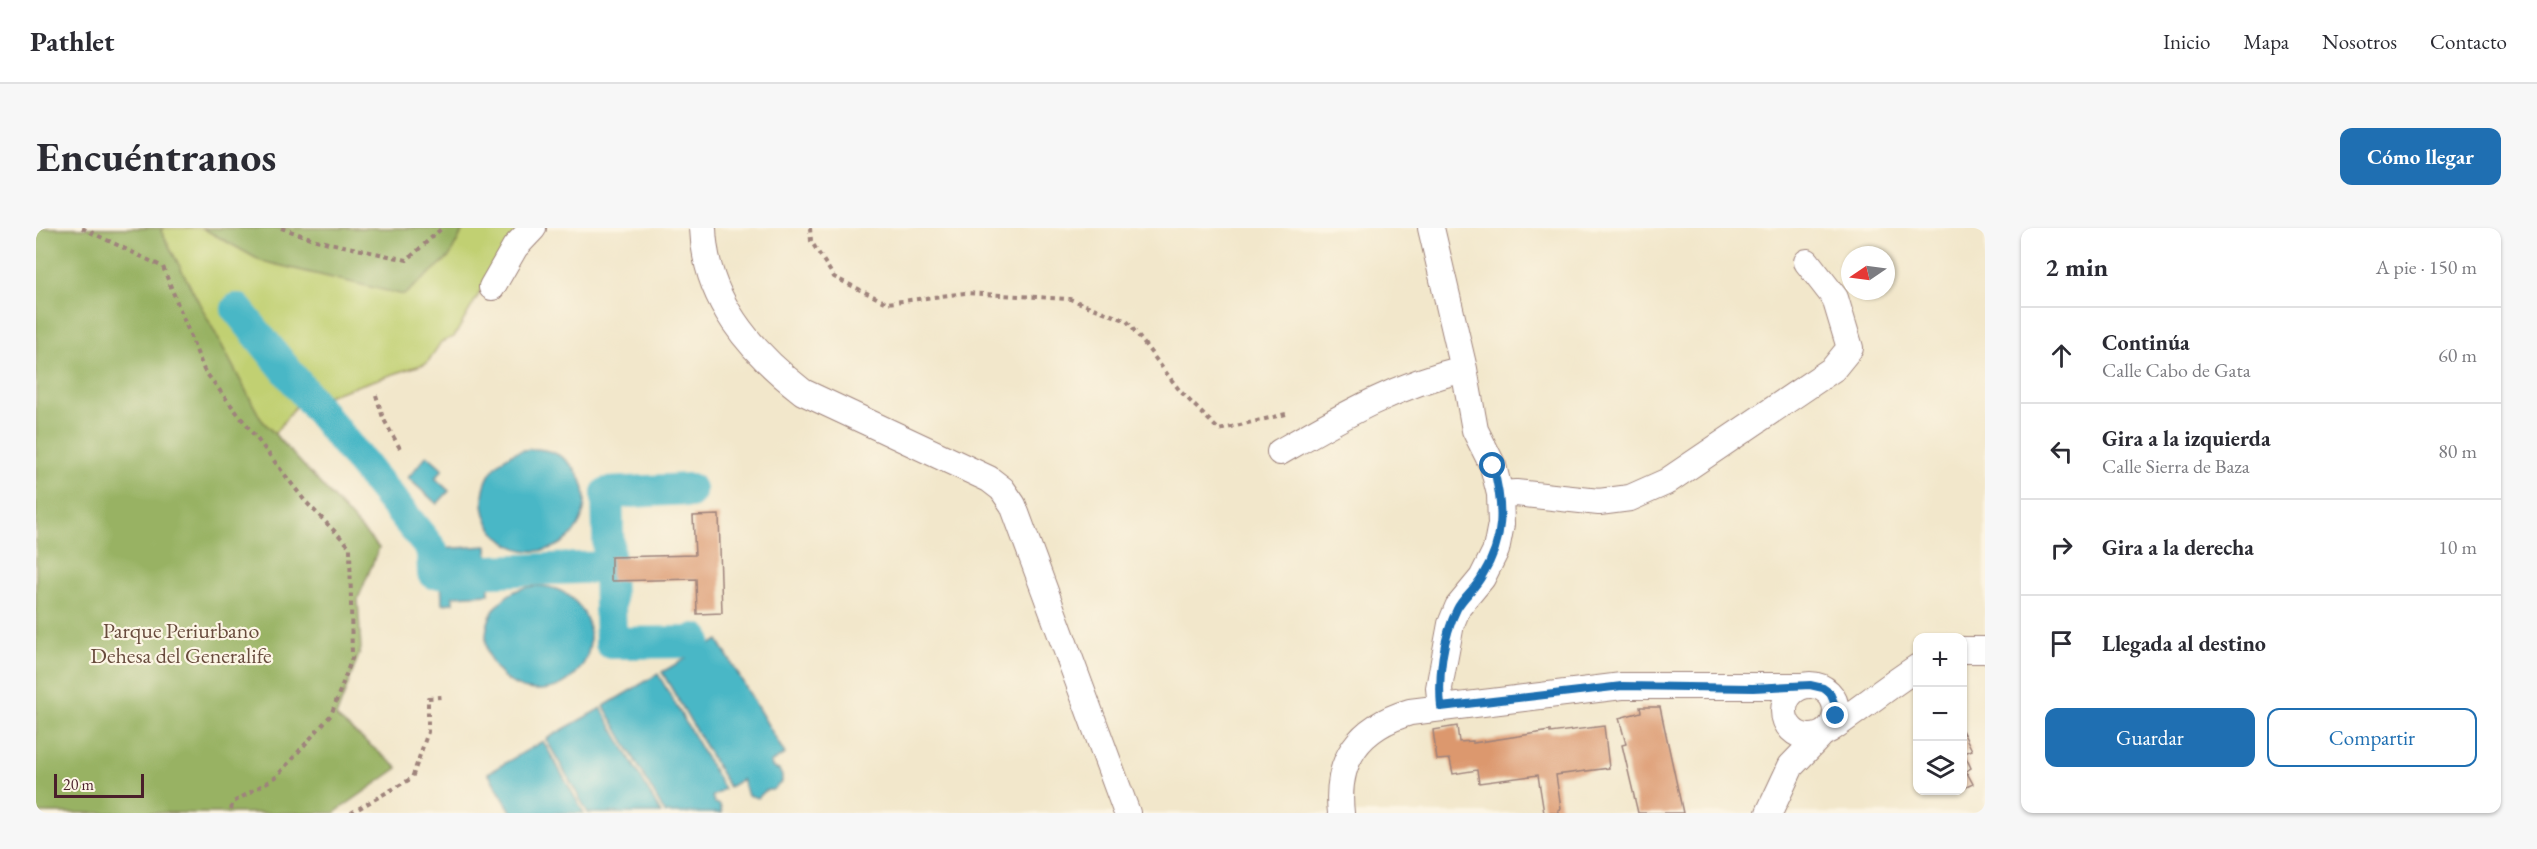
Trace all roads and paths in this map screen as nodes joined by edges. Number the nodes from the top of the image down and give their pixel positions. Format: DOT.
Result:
graph roads {
  1 [pos="81,228"];
  2 [pos="281,228"];
  3 [pos="442,228"];
  4 [pos="533,228"];
  5 [pos="703,228"];
  6 [pos="810,228"];
  7 [pos="1431,228"];
  8 [pos="1808,262"];
  9 [pos="492,287"];
  10 [pos="1464,369"];
  11 [pos="376,395"];
  12 [pos="1297,412"];
  13 [pos="1280,452"];
  14 [pos="402,453"];
  15 [pos="1500,494"];
  16 [pos="1967,650"];
  17 [pos="1985,650"];
  18 [pos="1913,670"];
  19 [pos="1813,687"];
  20 [pos="1753,688"];
  21 [pos="1878,693"];
  22 [pos="442,698"];
  23 [pos="1441,707"];
  24 [pos="1788,724"];
  25 [pos="1824,733"];
  26 [pos="1791,766"];
  27 [pos="231,813"];
  28 [pos="351,813"];
  29 [pos="1127,813"];
  30 [pos="1341,813"];
  31 [pos="1769,813"];
  1 -- 27 [label="path"];
  2 -- 3 [label="path"];
  4 -- 9 [label="street"];
  5 -- 29 [label="street"];
  6 -- 12 [label="path"];
  7 -- 10 [label="street"];
  8 -- 15 [label="street"];
  10 -- 13 [label="street"];
  10 -- 15 [label="street"];
  11 -- 14 [label="path"];
  15 -- 23 [label="street"];
  16 -- 17 [label="street"];
  18 -- 21 [label="street"];
  19 -- 20 [label="street"];
  19 -- 21 [label="street"];
  19 -- 24 [label="street"];
  19 -- 25 [label="street"];
  20 -- 23 [label="street"];
  20 -- 24 [label="street"];
  21 -- 25 [label="street"];
  22 -- 28 [label="path"];
  23 -- 30 [label="street"];
  24 -- 25 [label="street"];
  24 -- 26 [label="street"];
  25 -- 26 [label="street"];
  26 -- 31 [label="street"];
}
